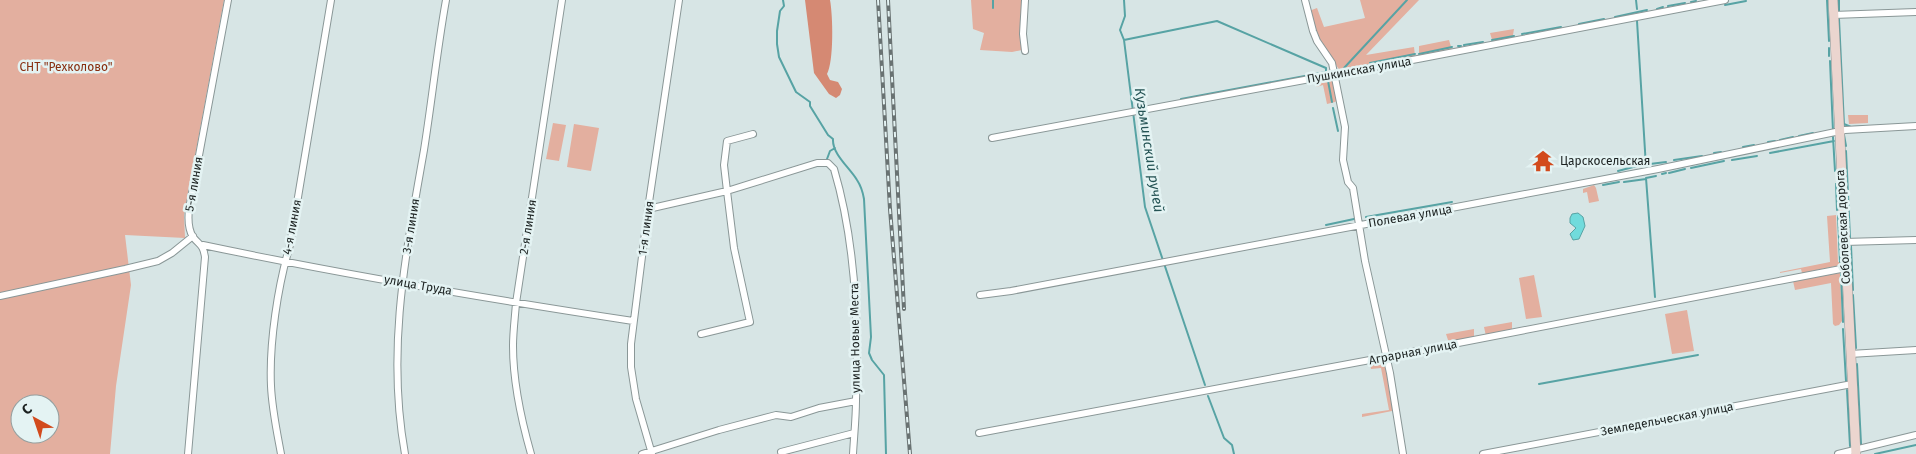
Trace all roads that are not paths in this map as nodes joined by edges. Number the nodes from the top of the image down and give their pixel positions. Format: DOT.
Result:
graph roads {
  1 [pos="228,0"];
  2 [pos="331,0"];
  3 [pos="446,0"];
  4 [pos="562,0"];
  5 [pos="679,0"];
  6 [pos="1025,0"];
  7 [pos="1305,0"];
  8 [pos="1725,0"];
  9 [pos="1832,0"];
  10 [pos="1916,12"];
  11 [pos="1833,15"];
  12 [pos="1025,51"];
  13 [pos="1335,74"];
  14 [pos="1916,126"];
  15 [pos="1838,132"];
  16 [pos="753,134"];
  17 [pos="992,138"];
  18 [pos="727,191"];
  19 [pos="648,209"];
  20 [pos="1359,225"];
  21 [pos="193,236"];
  22 [pos="1916,240"];
  23 [pos="1844,242"];
  24 [pos="203,245"];
  25 [pos="285,262"];
  26 [pos="1846,268"];
  27 [pos="402,282"];
  28 [pos="0,296"];
  29 [pos="980,296"];
  30 [pos="516,303"];
  31 [pos="633,321"];
  32 [pos="701,334"];
  33 [pos="1916,350"];
  34 [pos="1850,354"];
  35 [pos="1386,357"];
  36 [pos="1852,384"];
  37 [pos="856,401"];
  38 [pos="854,433"];
  39 [pos="979,433"];
  40 [pos="1916,435"];
  41 [pos="651,452"];
  42 [pos="781,452"];
  43 [pos="1856,452"];
  44 [pos="188,454"];
  45 [pos="281,454"];
  46 [pos="405,454"];
  47 [pos="531,454"];
  48 [pos="642,454"];
  49 [pos="854,454"];
  50 [pos="1402,454"];
  51 [pos="1483,454"];
  52 [pos="1838,454"];
  1 -- 21 [label="street, 5-я линия"];
  2 -- 25 [label="street, 4-я линия"];
  3 -- 27 [label="street, 3-я линия"];
  4 -- 30 [label="street, 2-я линия"];
  5 -- 19 [label="street, 1-я линия"];
  6 -- 12 [label="street"];
  7 -- 13 [label="street"];
  8 -- 13 [label="street, Пушкинская улица"];
  9 -- 11 [label="street, Соболевская дорога"];
  10 -- 11 [label="street"];
  11 -- 15 [label="street, Соболевская дорога"];
  13 -- 17 [label="street, Пушкинская улица"];
  13 -- 20 [label="street"];
  14 -- 15 [label="street, Полевая улица"];
  15 -- 20 [label="street, Полевая улица"];
  15 -- 23 [label="street, Соболевская дорога"];
  16 -- 18 [label="street"];
  18 -- 19 [label="street"];
  18 -- 32 [label="street"];
  18 -- 37 [label="street, улица Новые Места"];
  19 -- 31 [label="street, 1-я линия"];
  20 -- 29 [label="street, Полевая улица"];
  20 -- 35 [label="street"];
  21 -- 24 [label="street"];
  21 -- 28 [label="street"];
  22 -- 23 [label="street"];
  23 -- 26 [label="street, Соболевская дорога"];
  24 -- 25 [label="street, улица Труда"];
  24 -- 44 [label="street"];
  25 -- 27 [label="street, улица Труда"];
  25 -- 45 [label="street, 4-я линия"];
  26 -- 34 [label="street, Соболевская дорога"];
  26 -- 35 [label="street, Аграрная улица"];
  27 -- 30 [label="street, улица Труда"];
  27 -- 46 [label="street, 3-я линия"];
  30 -- 31 [label="street, улица Труда"];
  30 -- 47 [label="street, 2-я линия"];
  31 -- 41 [label="street, 1-я линия"];
  33 -- 34 [label="street"];
  34 -- 36 [label="street, Соболевская дорога"];
  35 -- 39 [label="street, Аграрная улица"];
  35 -- 50 [label="street"];
  36 -- 43 [label="street, Соболевская дорога"];
  36 -- 51 [label="street, Земледельческая улица"];
  37 -- 38 [label="street, улица Новые Места"];
  37 -- 41 [label="street"];
  38 -- 42 [label="street"];
  38 -- 49 [label="street, улица Новые Места"];
  40 -- 43 [label="street"];
  41 -- 48 [label="street"];
  43 -- 52 [label="street"];
}
